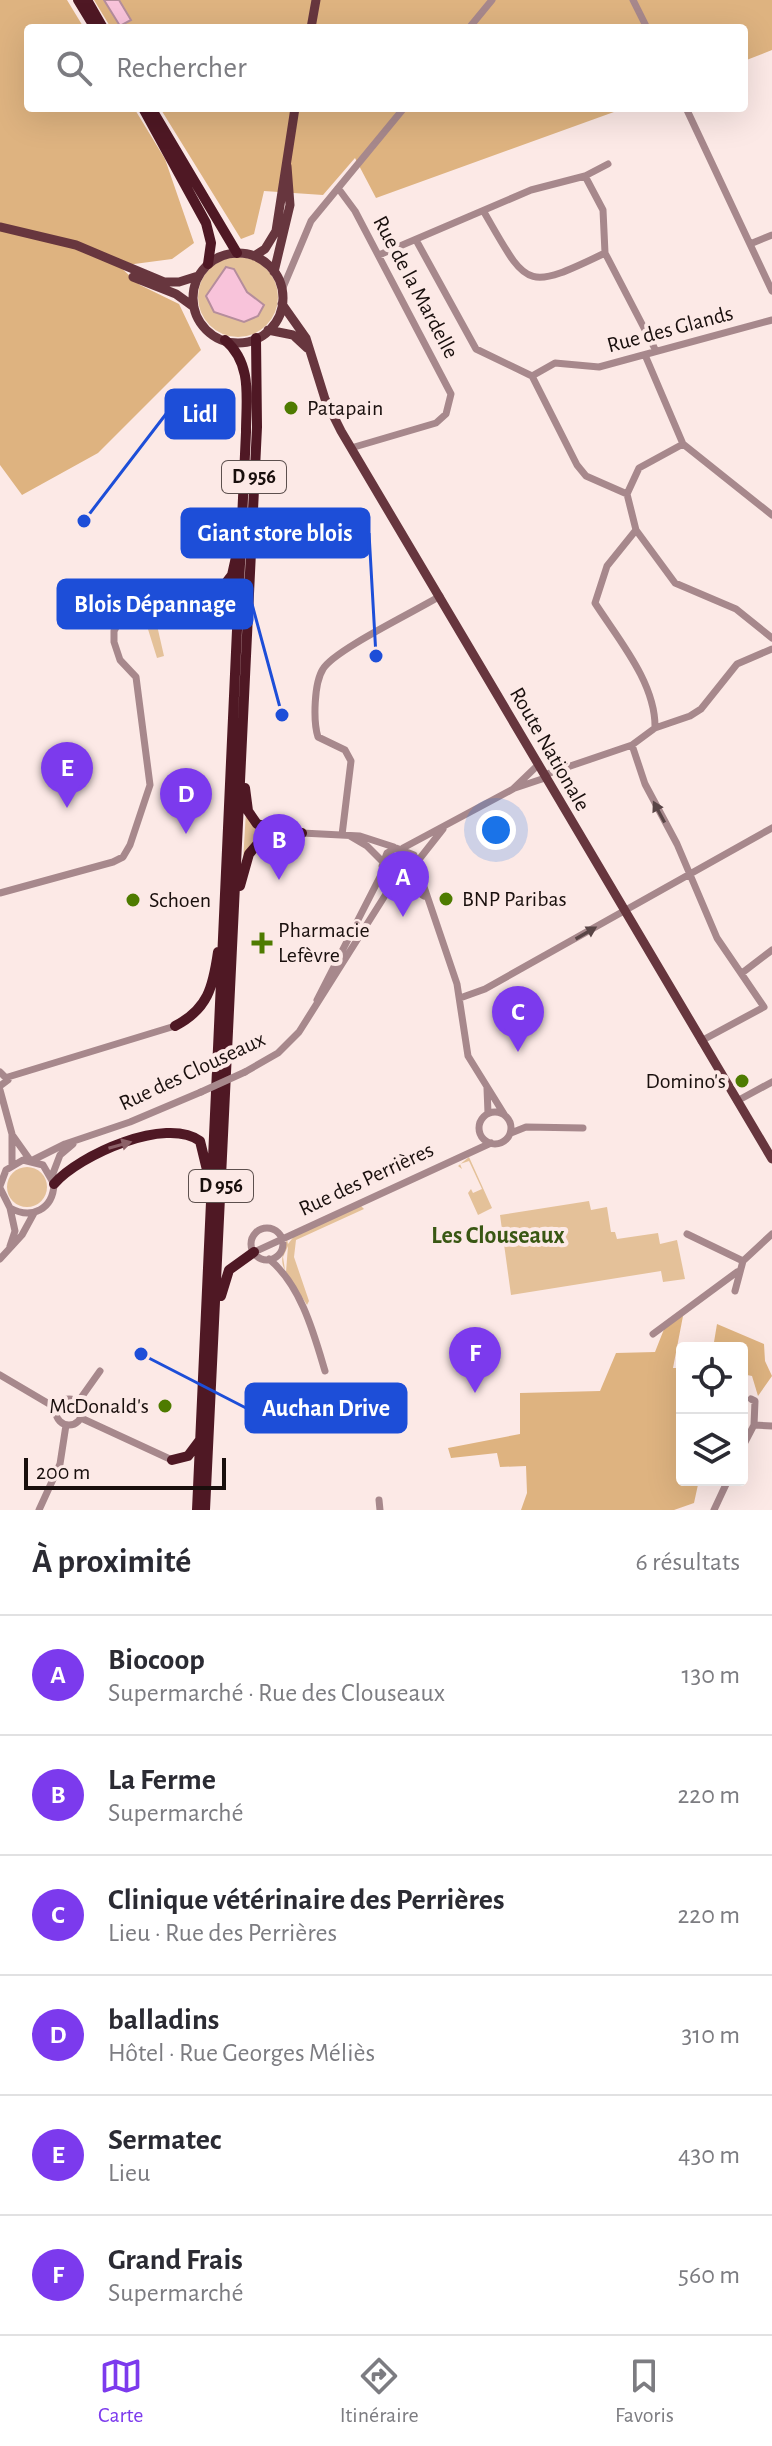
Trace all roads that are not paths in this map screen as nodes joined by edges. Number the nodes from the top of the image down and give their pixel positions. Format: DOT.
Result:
graph roads {
  1 [pos="78,0"];
  2 [pos="87,0"];
  3 [pos="316,0"];
  4 [pos="492,0"];
  5 [pos="633,0"];
  6 [pos="93,24"];
  7 [pos="101,24"];
  8 [pos="312,24"];
  9 [pos="472,24"];
  10 [pos="645,24"];
  11 [pos="145,112"];
  12 [pos="153,112"];
  13 [pos="294,112"];
  14 [pos="401,112"];
  15 [pos="688,112"];
  16 [pos="286,159"];
  17 [pos="608,164"];
  18 [pos="585,176"];
  19 [pos="338,188"];
  20 [pos="484,212"];
  21 [pos="0,227"];
  22 [pos="772,235"];
  23 [pos="416,240"];
  24 [pos="750,244"];
  25 [pos="237,253"];
  26 [pos="605,253"];
  27 [pos="379,255"];
  28 [pos="254,256"];
  29 [pos="208,264"];
  30 [pos="118,265"];
  31 [pos="274,272"];
  32 [pos="198,276"];
  33 [pos="282,290"];
  34 [pos="772,291"];
  35 [pos="282,304"];
  36 [pos="194,307"];
  37 [pos="772,320"];
  38 [pos="268,330"];
  39 [pos="256,338"];
  40 [pos="225,340"];
  41 [pos="309,350"];
  42 [pos="656,351"];
  43 [pos="645,355"];
  44 [pos="532,376"];
  45 [pos="683,444"];
  46 [pos="351,448"];
  47 [pos="627,494"];
  48 [pos="772,515"];
  49 [pos="243,525"];
  50 [pos="636,530"];
  51 [pos="440,596"];
  52 [pos="155,605"];
  53 [pos="771,636"];
  54 [pos="772,649"];
  55 [pos="655,728"];
  56 [pos="632,745"];
  57 [pos="241,760"];
  58 [pos="538,765"];
  59 [pos="545,776"];
  60 [pos="513,789"];
  61 [pos="772,828"];
  62 [pos="443,829"];
  63 [pos="302,833"];
  64 [pos="345,835"];
  65 [pos="400,848"];
  66 [pos="417,864"];
  67 [pos="383,866"];
  68 [pos="691,876"];
  69 [pos="402,882"];
  70 [pos="0,893"];
  71 [pos="227,895"];
  72 [pos="428,901"];
  73 [pos="623,912"];
  74 [pos="346,945"];
  75 [pos="772,950"];
  76 [pos="231,972"];
  77 [pos="742,973"];
  78 [pos="460,998"];
  79 [pos="175,1026"];
  80 [pos="701,1041"];
  81 [pos="0,1072"];
  82 [pos="8,1077"];
  83 [pos="772,1082"];
  84 [pos="487,1086"];
  85 [pos="0,1088"];
  86 [pos="737,1101"];
  87 [pos="488,1113"];
  88 [pos="507,1118"];
  89 [pos="526,1127"];
  90 [pos="583,1128"];
  91 [pos="12,1134"];
  92 [pos="480,1134"];
  93 [pos="510,1134"];
  94 [pos="81,1139"];
  95 [pos="491,1143"];
  96 [pos="465,1153"];
  97 [pos="772,1159"];
  98 [pos="32,1160"];
  99 [pos="6,1168"];
  100 [pos="53,1180"];
  101 [pos="0,1187"];
  102 [pos="213,1191"];
  103 [pos="0,1194"];
  104 [pos="10,1208"];
  105 [pos="34,1213"];
  106 [pos="687,1234"];
  107 [pos="772,1234"];
  108 [pos="282,1238"];
  109 [pos="7,1251"];
  110 [pos="254,1252"];
  111 [pos="279,1254"];
  112 [pos="0,1259"];
  113 [pos="269,1259"];
  114 [pos="743,1261"];
  115 [pos="737,1272"];
  116 [pos="283,1273"];
  117 [pos="735,1291"];
  118 [pos="653,1334"];
  119 [pos="213,1345"];
  120 [pos="100,1371"];
  121 [pos="325,1371"];
  122 [pos="0,1375"];
  123 [pos="751,1399"];
  124 [pos="78,1402"];
  125 [pos="56,1408"];
  126 [pos="81,1418"];
  127 [pos="66,1425"];
  128 [pos="754,1425"];
  129 [pos="772,1426"];
  130 [pos="748,1436"];
  131 [pos="201,1439"];
  132 [pos="172,1460"];
  133 [pos="725,1486"];
  134 [pos="379,1500"];
  135 [pos="39,1510"];
  136 [pos="197,1510"];
  137 [pos="205,1510"];
  138 [pos="380,1510"];
  139 [pos="714,1510"];
  1 -- 6 [label="highway"];
  2 -- 7 [label="highway"];
  3 -- 8 [label="main road"];
  4 -- 9 [label="street"];
  5 -- 10 [label="street"];
  11 -- 29 [label="highway"];
  12 -- 25 [label="highway"];
  13 -- 16 [label="main road"];
  14 -- 19 [label="street"];
  15 -- 24 [label="street"];
  16 -- 28 [label="main road"];
  16 -- 31 [label="main road"];
  17 -- 18 [label="street"];
  18 -- 20 [label="street"];
  18 -- 26 [label="street"];
  19 -- 27 [label="street, Rue de la Mardelle"];
  19 -- 33 [label="street"];
  20 -- 23 [label="street"];
  20 -- 26 [label="street"];
  21 -- 30 [label="main road"];
  22 -- 24 [label="street"];
  23 -- 27 [label="street"];
  23 -- 44 [label="street"];
  24 -- 34 [label="street"];
  25 -- 28 [label="main road"];
  25 -- 29 [label="main road"];
  26 -- 42 [label="street"];
  27 -- 46 [label="street, Rue de la Mardelle"];
  28 -- 31 [label="main road"];
  29 -- 32 [label="main road"];
  30 -- 32 [label="main road"];
  30 -- 36 [label="main road"];
  31 -- 33 [label="main road"];
  32 -- 36 [label="main road"];
  33 -- 35 [label="main road"];
  35 -- 38 [label="main road"];
  35 -- 41 [label="main road, Route Nationale"];
  36 -- 40 [label="main road"];
  37 -- 42 [label="street, Rue des Glands"];
  38 -- 39 [label="main road"];
  38 -- 41 [label="main road"];
  39 -- 40 [label="main road"];
  39 -- 57 [label="highway, D 956"];
  40 -- 49 [label="highway, D 956"];
  41 -- 46 [label="main road, Route Nationale"];
  42 -- 43 [label="street, Rue des Glands"];
  43 -- 44 [label="street, Rue des Glands"];
  43 -- 45 [label="street"];
  44 -- 47 [label="street"];
  45 -- 47 [label="street"];
  45 -- 48 [label="street"];
  46 -- 51 [label="main road, Route Nationale"];
  47 -- 50 [label="street"];
  49 -- 52 [label="highway"];
  49 -- 71 [label="highway, D 956"];
  50 -- 53 [label="street"];
  50 -- 55 [label="street"];
  51 -- 58 [label="main road, Route Nationale"];
  51 -- 64 [label="street"];
  52 -- 70 [label="street"];
  54 -- 55 [label="street"];
  55 -- 56 [label="street"];
  56 -- 59 [label="street"];
  68 -- 56 [label="street, one-way"];
  57 -- 63 [label="highway, D 956"];
  57 -- 76 [label="highway, D 956"];
  58 -- 59 [label="main road, Route Nationale"];
  58 -- 60 [label="street"];
  59 -- 60 [label="street"];
  59 -- 73 [label="main road, Route Nationale"];
  60 -- 62 [label="street"];
  61 -- 68 [label="street"];
  62 -- 65 [label="street"];
  62 -- 66 [label="street"];
  63 -- 64 [label="street"];
  63 -- 76 [label="highway, D 956"];
  64 -- 65 [label="street"];
  64 -- 67 [label="street"];
  65 -- 66 [label="street"];
  65 -- 67 [label="street"];
  66 -- 69 [label="street"];
  66 -- 72 [label="street"];
  67 -- 69 [label="street"];
  67 -- 74 [label="street, Rue des Clouseaux"];
  68 -- 73 [label="street"];
  68 -- 77 [label="street"];
  69 -- 72 [label="street"];
  69 -- 74 [label="street, Rue des Clouseaux"];
  71 -- 79 [label="highway, D 956"];
  71 -- 102 [label="highway, D 956"];
  72 -- 78 [label="street"];
  78 -- 73 [label="street, one-way"];
  73 -- 80 [label="main road, Route Nationale"];
  74 -- 94 [label="street, Rue des Clouseaux, bridge"];
  75 -- 77 [label="street"];
  76 -- 119 [label="highway, D 956"];
  77 -- 80 [label="street"];
  78 -- 84 [label="street"];
  79 -- 82 [label="street"];
  80 -- 86 [label="main road, Route Nationale"];
  81 -- 82 [label="street"];
  82 -- 85 [label="street"];
  83 -- 86 [label="street"];
  84 -- 87 [label="street"];
  84 -- 88 [label="street"];
  85 -- 91 [label="street"];
  86 -- 97 [label="main road, Route Nationale"];
  87 -- 88 [label="street"];
  87 -- 92 [label="street"];
  88 -- 89 [label="street"];
  88 -- 93 [label="street"];
  89 -- 90 [label="street"];
  89 -- 93 [label="street"];
  91 -- 98 [label="street"];
  91 -- 99 [label="street"];
  92 -- 95 [label="street"];
  92 -- 96 [label="street, Rue des Perrières"];
  93 -- 95 [label="street"];
  94 -- 98 [label="street, Rue des Clouseaux"];
  94 -- 100 [label="street, Rue des Clouseaux"];
  95 -- 96 [label="street, Rue des Perrières"];
  96 -- 108 [label="street, Rue des Perrières"];
  98 -- 99 [label="street"];
  98 -- 100 [label="street"];
  99 -- 101 [label="street"];
  100 -- 102 [label="highway, D 956, one-way"];
  100 -- 105 [label="street"];
  101 -- 103 [label="street"];
  102 -- 131 [label="highway, D 956"];
  103 -- 104 [label="street"];
  104 -- 105 [label="street"];
  104 -- 109 [label="street"];
  105 -- 109 [label="street"];
  106 -- 114 [label="street"];
  107 -- 114 [label="street"];
  108 -- 110 [label="street, Rue des Perrières"];
  108 -- 110 [label="street"];
  108 -- 111 [label="street"];
  109 -- 112 [label="street"];
  110 -- 113 [label="street"];
  110 -- 119 [label="highway"];
  111 -- 113 [label="street"];
  111 -- 116 [label="street"];
  113 -- 116 [label="street"];
  114 -- 115 [label="street"];
  115 -- 117 [label="street"];
  115 -- 118 [label="street"];
  116 -- 121 [label="street"];
  119 -- 137 [label="highway, D 956"];
  120 -- 124 [label="street"];
  122 -- 125 [label="street"];
  123 -- 128 [label="street"];
  124 -- 125 [label="street"];
  124 -- 126 [label="street"];
  125 -- 127 [label="street"];
  126 -- 127 [label="street"];
  126 -- 132 [label="street"];
  127 -- 135 [label="street"];
  128 -- 129 [label="street"];
  128 -- 130 [label="street"];
  131 -- 132 [label="highway"];
  131 -- 136 [label="highway, D 956"];
  133 -- 139 [label="street"];
  134 -- 138 [label="street"];
}
